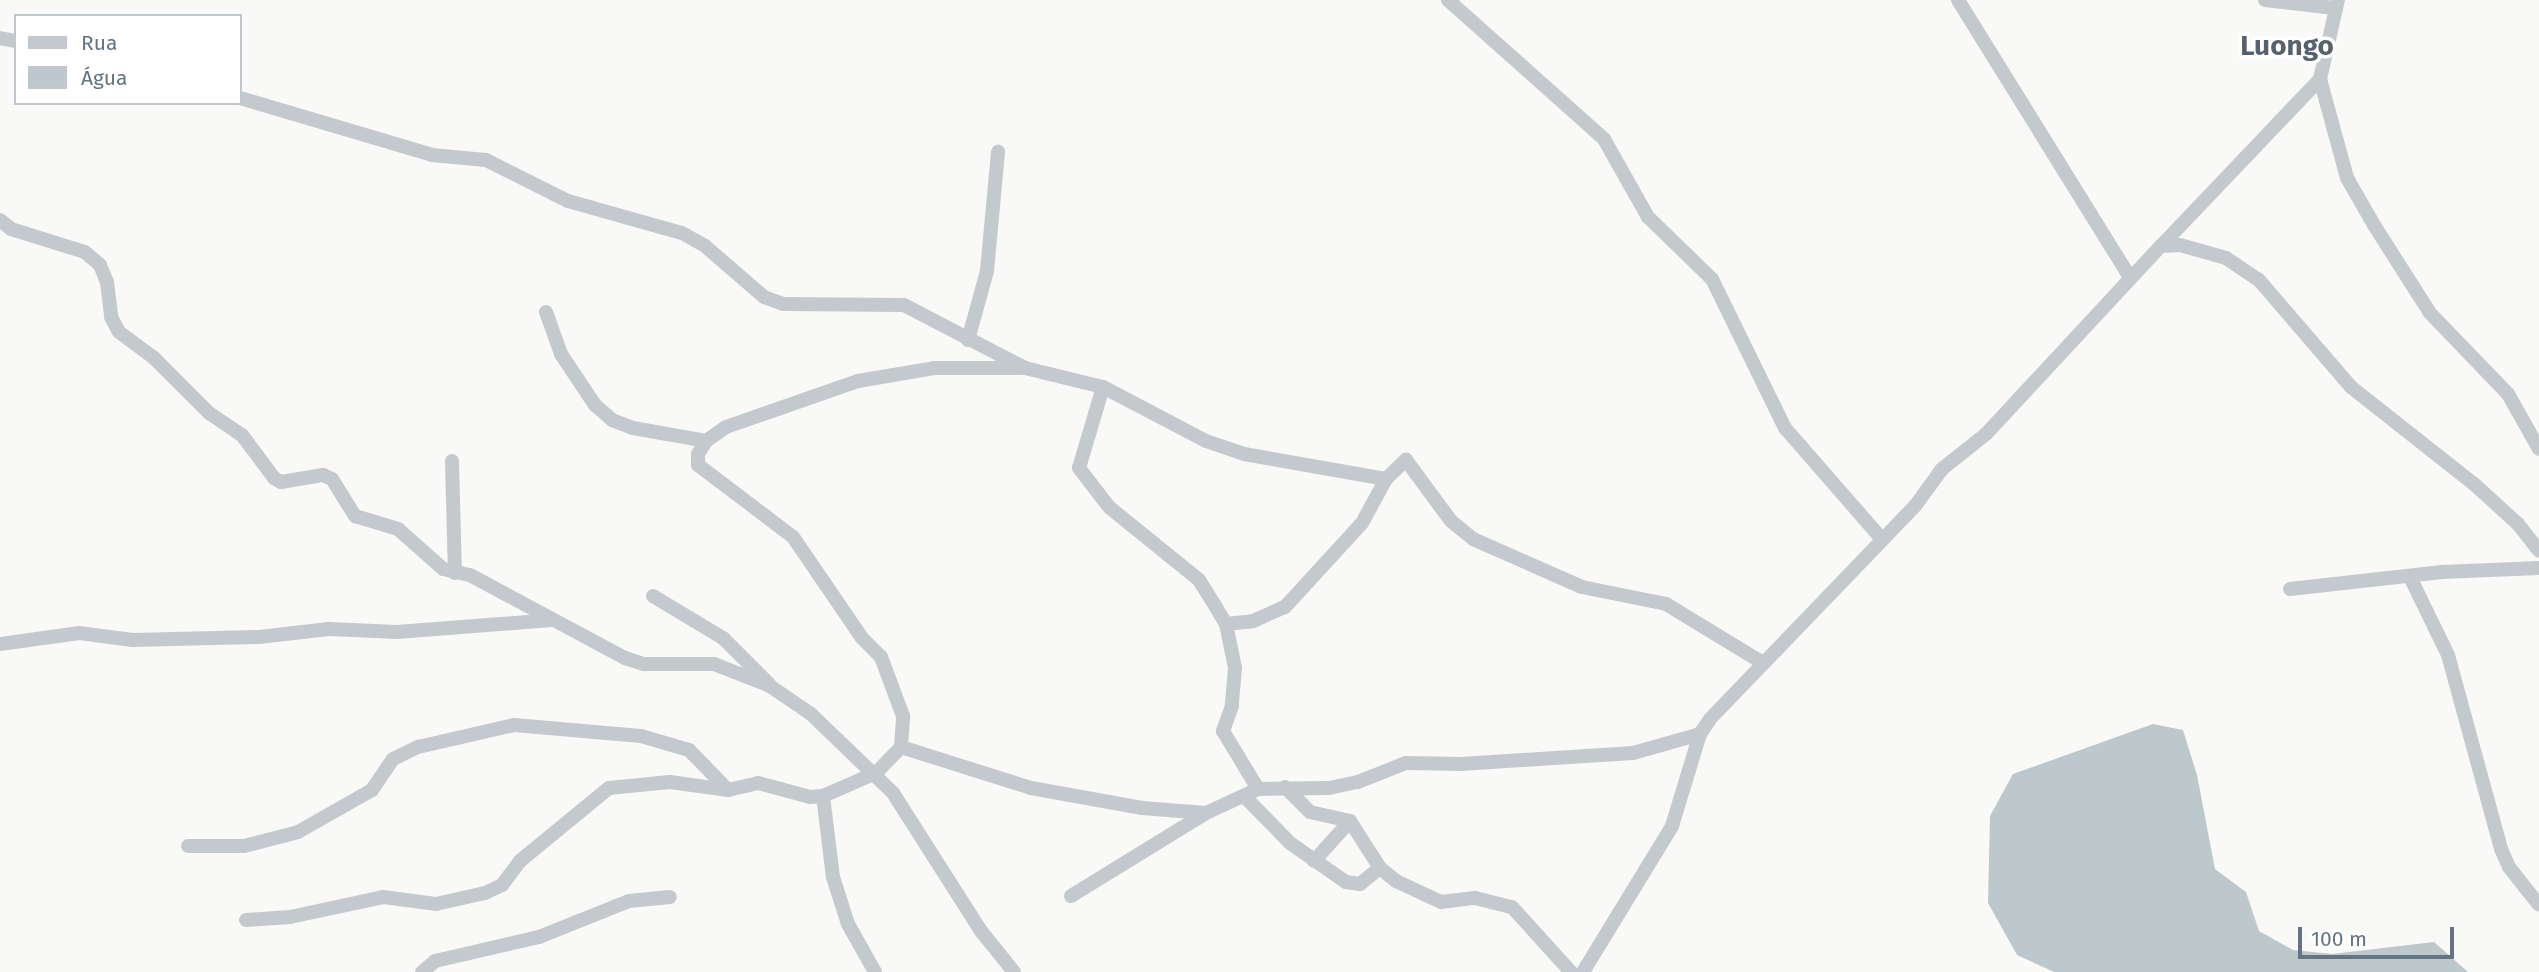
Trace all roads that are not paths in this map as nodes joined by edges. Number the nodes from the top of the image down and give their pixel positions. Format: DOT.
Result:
graph roads {
  1 [pos="1448,0"];
  2 [pos="1958,0"];
  3 [pos="2265,0"];
  4 [pos="2293,2"];
  5 [pos="2337,4"];
  6 [pos="2320,79"];
  7 [pos="242,99"];
  8 [pos="998,152"];
  9 [pos="0,220"];
  10 [pos="2161,246"];
  11 [pos="2129,276"];
  12 [pos="546,312"];
  13 [pos="968,340"];
  14 [pos="1025,368"];
  15 [pos="1103,387"];
  16 [pos="706,441"];
  17 [pos="2539,449"];
  18 [pos="452,461"];
  19 [pos="1386,479"];
  20 [pos="1882,539"];
  21 [pos="2539,551"];
  22 [pos="2539,568"];
  23 [pos="455,573"];
  24 [pos="2410,578"];
  25 [pos="2290,589"];
  26 [pos="653,596"];
  27 [pos="554,620"];
  28 [pos="1226,624"];
  29 [pos="0,644"];
  30 [pos="1763,663"];
  31 [pos="771,686"];
  32 [pos="1700,734"];
  33 [pos="901,747"];
  34 [pos="876,773"];
  35 [pos="1285,787"];
  36 [pos="1258,789"];
  37 [pos="728,790"];
  38 [pos="823,796"];
  39 [pos="1244,796"];
  40 [pos="1206,813"];
  41 [pos="1350,821"];
  42 [pos="188,846"];
  43 [pos="1314,861"];
  44 [pos="1380,868"];
  45 [pos="670,897"];
  46 [pos="1071,897"];
  47 [pos="2539,904"];
  48 [pos="246,920"];
  49 [pos="422,972"];
  50 [pos="875,972"];
  51 [pos="1014,972"];
  52 [pos="1571,972"];
  53 [pos="1583,972"];
  1 -- 20 [label="street"];
  2 -- 11 [label="street"];
  3 -- 4 [label="street"];
  4 -- 5 [label="street"];
  5 -- 6 [label="street"];
  6 -- 10 [label="street"];
  6 -- 17 [label="street"];
  7 -- 13 [label="street"];
  8 -- 13 [label="street"];
  9 -- 23 [label="street"];
  10 -- 11 [label="street"];
  10 -- 21 [label="street"];
  11 -- 20 [label="street"];
  12 -- 16 [label="street"];
  13 -- 14 [label="street"];
  14 -- 15 [label="street"];
  14 -- 16 [label="street"];
  15 -- 19 [label="street"];
  15 -- 28 [label="street"];
  16 -- 33 [label="street"];
  18 -- 23 [label="street"];
  19 -- 28 [label="street"];
  19 -- 30 [label="street"];
  20 -- 30 [label="street"];
  22 -- 24 [label="street"];
  23 -- 27 [label="street"];
  24 -- 25 [label="street"];
  24 -- 47 [label="street"];
  26 -- 31 [label="street"];
  27 -- 29 [label="street"];
  27 -- 31 [label="street"];
  28 -- 36 [label="street"];
  30 -- 32 [label="street"];
  31 -- 34 [label="street"];
  32 -- 35 [label="street"];
  32 -- 53 [label="street"];
  33 -- 34 [label="street"];
  33 -- 40 [label="street"];
  34 -- 38 [label="street"];
  34 -- 51 [label="street"];
  35 -- 36 [label="street"];
  35 -- 41 [label="street"];
  36 -- 39 [label="street"];
  37 -- 38 [label="street"];
  37 -- 42 [label="street"];
  37 -- 48 [label="street"];
  38 -- 50 [label="street"];
  39 -- 40 [label="street"];
  39 -- 43 [label="street"];
  40 -- 46 [label="street"];
  41 -- 43 [label="street"];
  41 -- 44 [label="street"];
  43 -- 44 [label="street"];
  44 -- 52 [label="street"];
  45 -- 49 [label="street"];
}
